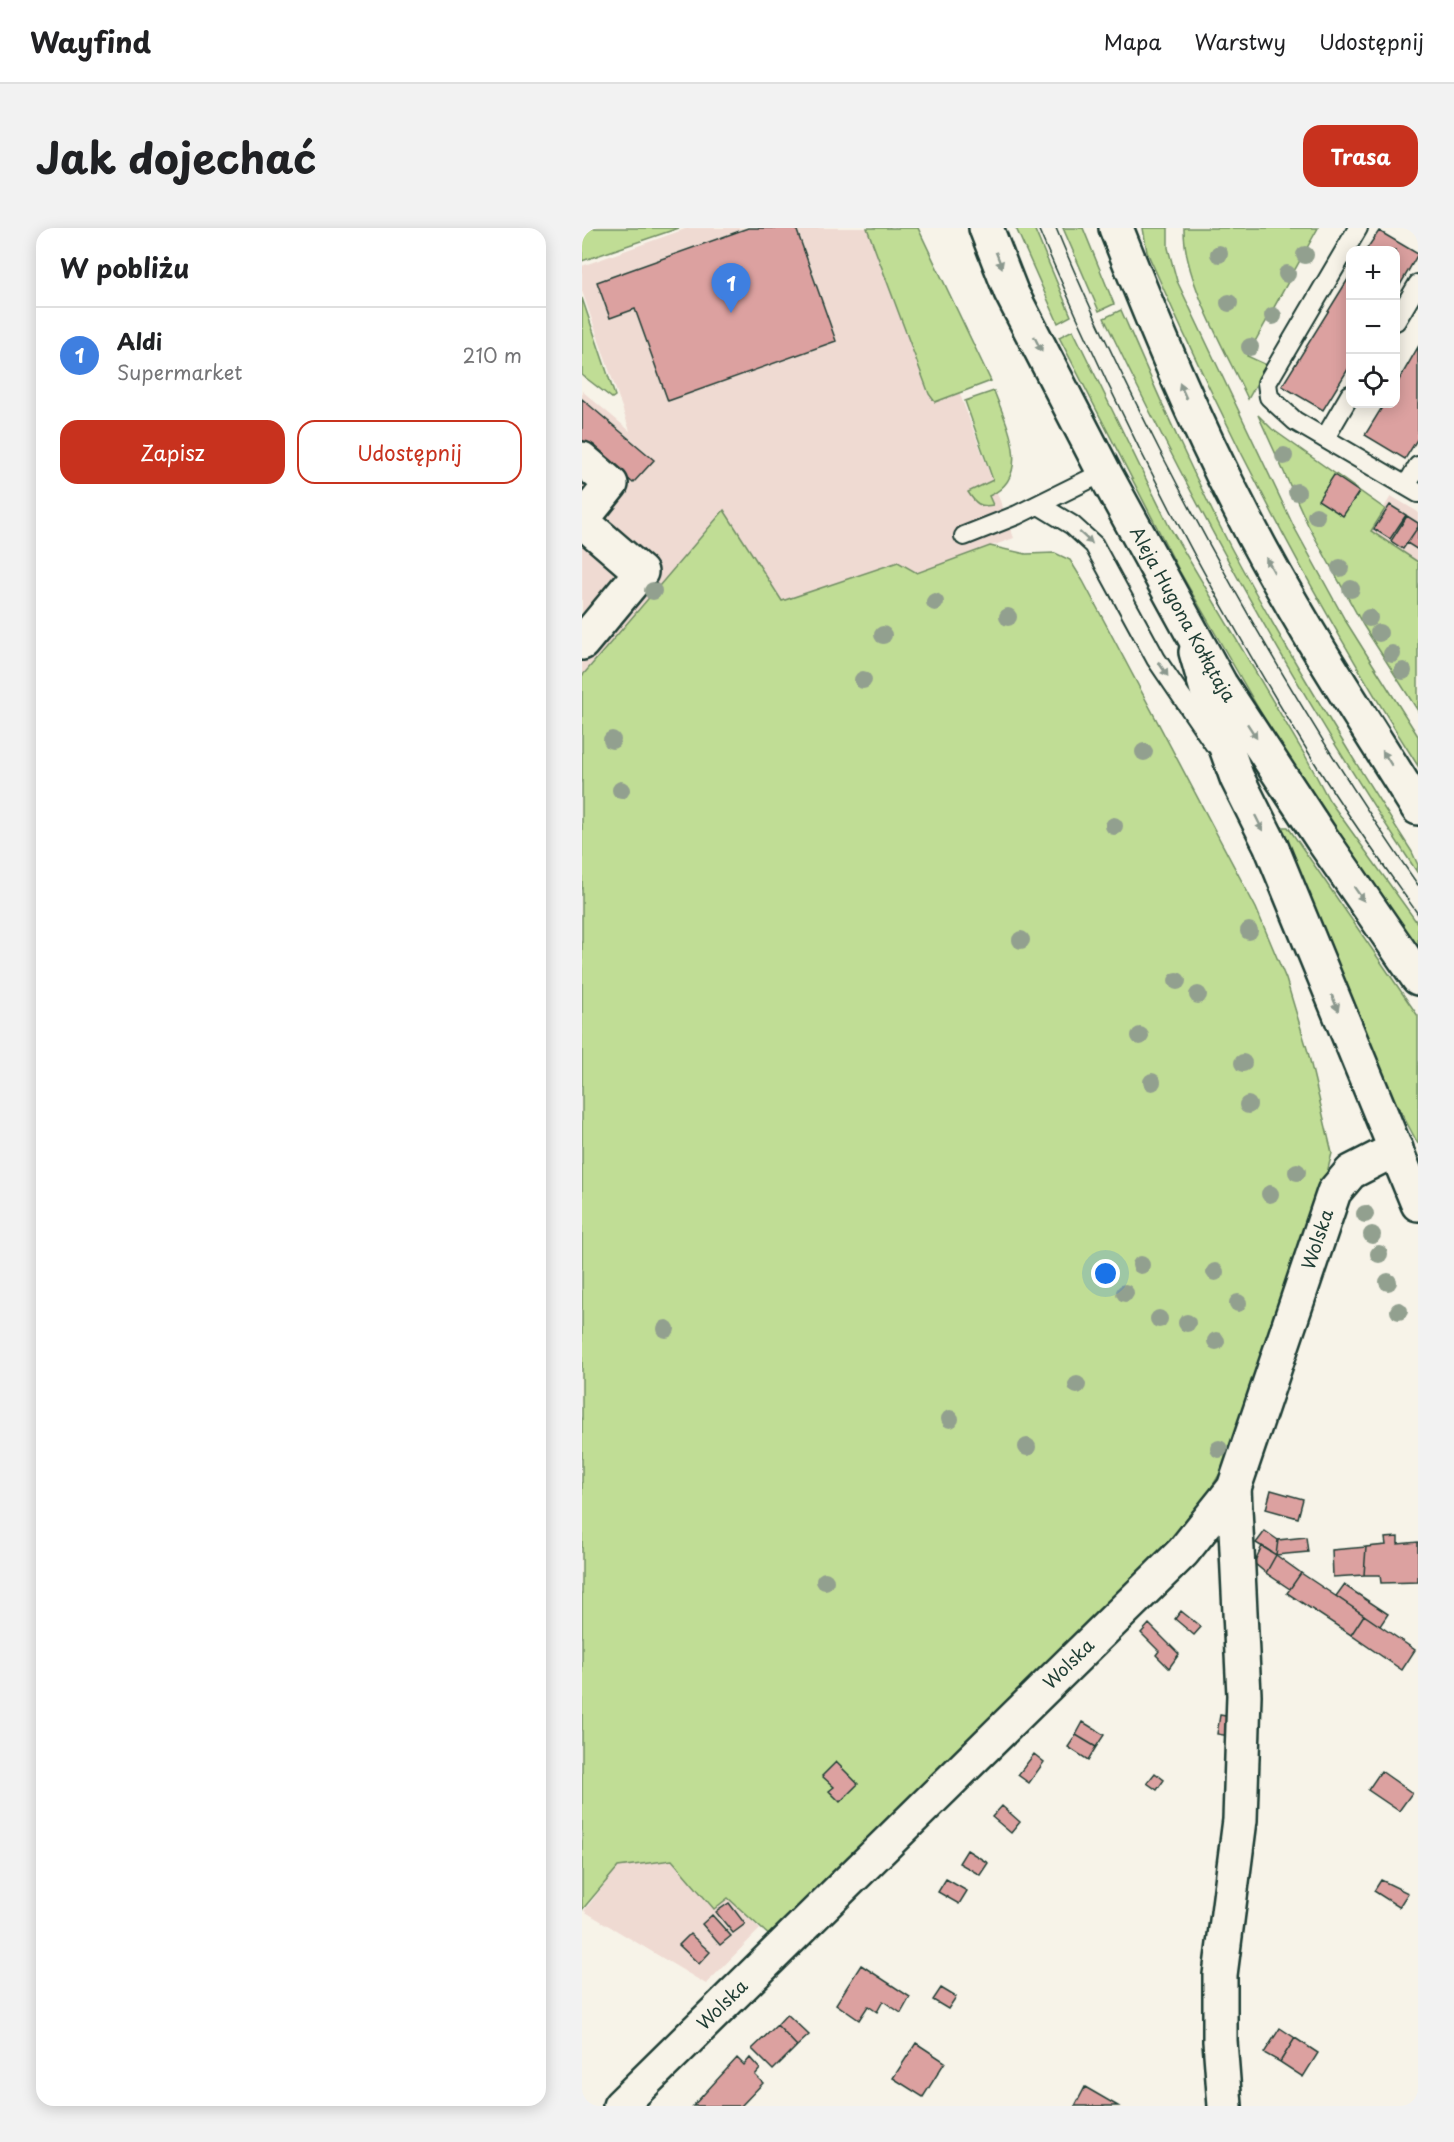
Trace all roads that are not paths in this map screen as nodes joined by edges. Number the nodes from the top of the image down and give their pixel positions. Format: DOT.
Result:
graph roads {
  1 [pos="986,228"];
  2 [pos="1358,228"];
  3 [pos="1123,236"];
  4 [pos="1418,284"];
  5 [pos="1400,313"];
  6 [pos="1346,402"];
  7 [pos="1324,438"];
  8 [pos="582,459"];
  9 [pos="1418,466"];
  10 [pos="1104,472"];
  11 [pos="1412,490"];
  12 [pos="1039,505"];
  13 [pos="582,521"];
  14 [pos="964,537"];
  15 [pos="1189,627"];
  16 [pos="582,643"];
  17 [pos="1237,778"];
  18 [pos="1418,808"];
  19 [pos="1418,978"];
  20 [pos="1396,1149"];
  21 [pos="1418,1204"];
  22 [pos="1234,1488"];
  23 [pos="620,2106"];
  24 [pos="1225,2106"];
  1 -- 10 [label="street, Aleja Hugona Kołłątaja, one-way"];
  2 -- 7 [label="lane"];
  18 -- 3 [label="street, one-way"];
  4 -- 5 [label="lane"];
  6 -- 7 [label="lane"];
  7 -- 11 [label="lane"];
  8 -- 13 [label="street"];
  9 -- 11 [label="lane"];
  10 -- 12 [label="lane"];
  10 -- 15 [label="street, Aleja Hugona Kołłątaja"];
  12 -- 14 [label="lane"];
  12 -- 17 [label="lane, one-way"];
  13 -- 16 [label="street"];
  15 -- 17 [label="street"];
  15 -- 19 [label="street, Aleja Hugona Kołłątaja, one-way"];
  17 -- 20 [label="street, one-way"];
  20 -- 21 [label="street"];
  20 -- 22 [label="street, Wolska"];
  22 -- 23 [label="street, Wolska"];
  22 -- 24 [label="street"];
}
